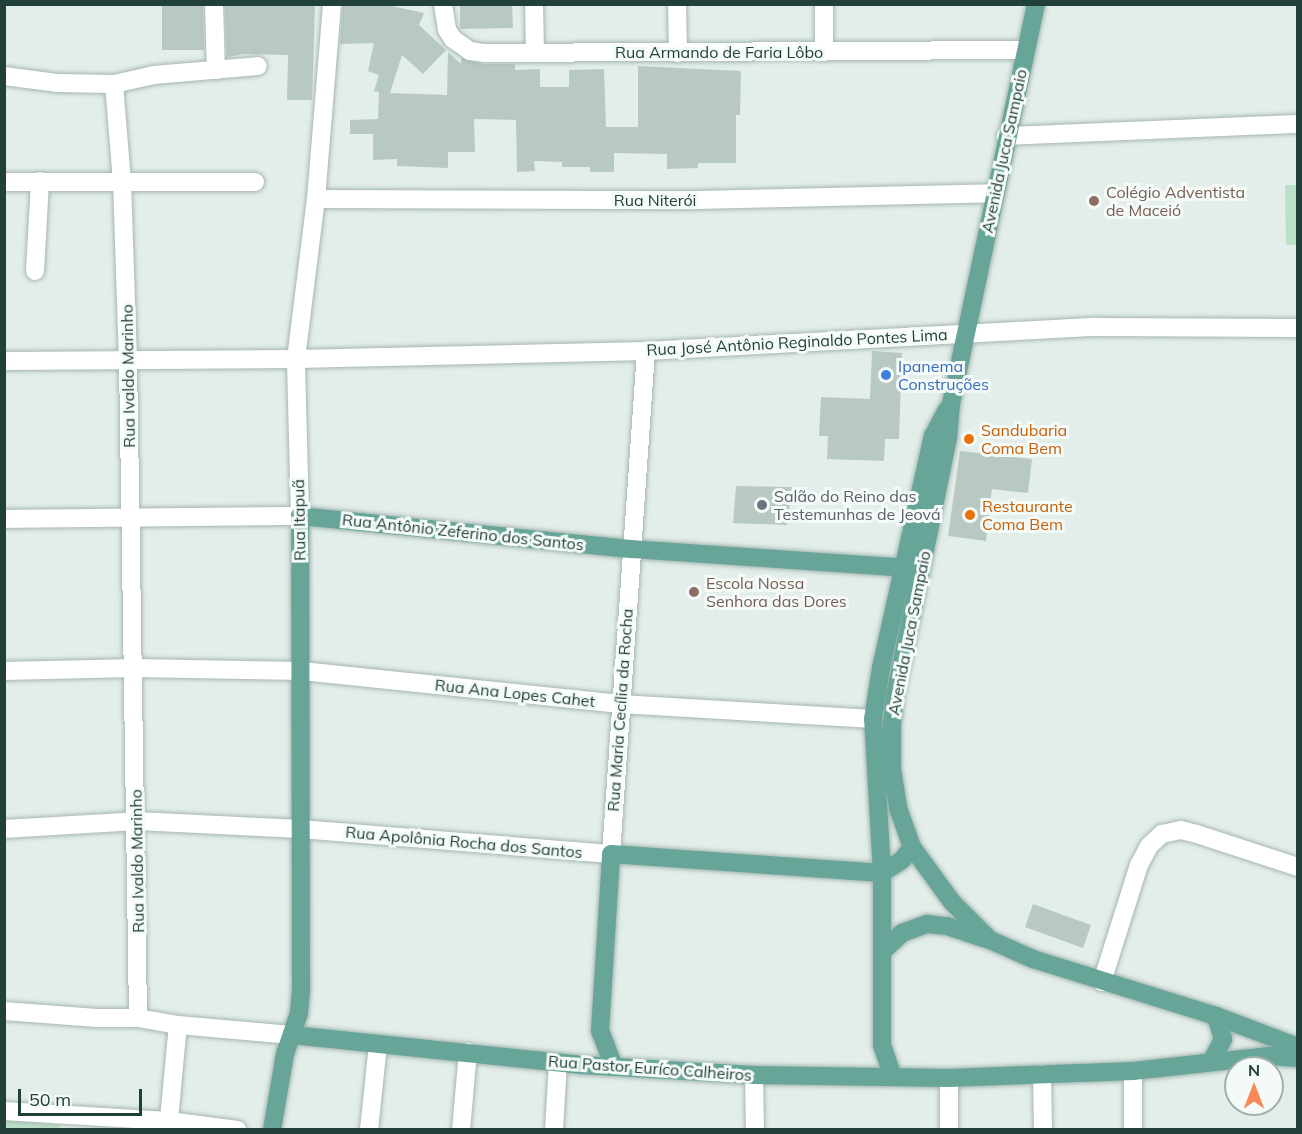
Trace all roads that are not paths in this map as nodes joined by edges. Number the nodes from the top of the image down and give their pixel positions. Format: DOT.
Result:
graph roads {
  1 [pos="214,4"];
  2 [pos="332,4"];
  3 [pos="443,4"];
  4 [pos="534,4"];
  5 [pos="677,4"];
  6 [pos="824,4"];
  7 [pos="1036,4"];
  8 [pos="1025,50"];
  9 [pos="535,51"];
  10 [pos="824,52"];
  11 [pos="678,53"];
  12 [pos="258,66"];
  13 [pos="216,70"];
  14 [pos="4,76"];
  15 [pos="114,84"];
  16 [pos="1298,124"];
  17 [pos="1006,136"];
  18 [pos="40,181"];
  19 [pos="122,181"];
  20 [pos="4,182"];
  21 [pos="255,182"];
  22 [pos="994,193"];
  23 [pos="316,199"];
  24 [pos="34,271"];
  25 [pos="1295,327"];
  26 [pos="967,333"];
  27 [pos="646,351"];
  28 [pos="128,358"];
  29 [pos="296,359"];
  30 [pos="4,361"];
  31 [pos="130,516"];
  32 [pos="300,516"];
  33 [pos="4,519"];
  34 [pos="631,549"];
  35 [pos="912,567"];
  36 [pos="134,668"];
  37 [pos="4,671"];
  38 [pos="301,671"];
  39 [pos="621,704"];
  40 [pos="873,719"];
  41 [pos="136,821"];
  42 [pos="4,829"];
  43 [pos="300,829"];
  44 [pos="912,847"];
  45 [pos="611,854"];
  46 [pos="1298,867"];
  47 [pos="882,873"];
  48 [pos="990,940"];
  49 [pos="884,950"];
  50 [pos="1102,982"];
  51 [pos="4,1011"];
  52 [pos="1216,1016"];
  53 [pos="138,1018"];
  54 [pos="178,1025"];
  55 [pos="600,1030"];
  56 [pos="292,1035"];
  57 [pos="378,1044"];
  58 [pos="882,1045"];
  59 [pos="1298,1047"];
  60 [pos="468,1052"];
  61 [pos="1298,1058"];
  62 [pos="1211,1062"];
  63 [pos="558,1063"];
  64 [pos="582,1065"];
  65 [pos="614,1067"];
  66 [pos="1132,1071"];
  67 [pos="1042,1074"];
  68 [pos="754,1075"];
  69 [pos="867,1077"];
  70 [pos="893,1077"];
  71 [pos="949,1078"];
  72 [pos="4,1111"];
  73 [pos="76,1123"];
  74 [pos="168,1125"];
  75 [pos="237,1130"];
  76 [pos="272,1130"];
  77 [pos="369,1130"];
  78 [pos="461,1130"];
  79 [pos="554,1130"];
  80 [pos="755,1130"];
  81 [pos="949,1130"];
  82 [pos="1043,1130"];
  83 [pos="1133,1130"];
  1 -- 13 [label="street"];
  2 -- 23 [label="street, Rua Itapuã"];
  3 -- 9 [label="street, Rua Armando de Faria Lôbo"];
  4 -- 9 [label="street"];
  5 -- 11 [label="street"];
  6 -- 10 [label="street"];
  7 -- 8 [label="main road, Avenida Juca Sampaio"];
  8 -- 10 [label="street, Rua Armando de Faria Lôbo"];
  8 -- 17 [label="main road, Avenida Juca Sampaio"];
  9 -- 11 [label="street, Rua Armando de Faria Lôbo"];
  10 -- 11 [label="street, Rua Armando de Faria Lôbo"];
  12 -- 13 [label="street"];
  13 -- 15 [label="street"];
  14 -- 15 [label="street"];
  15 -- 19 [label="street, Rua Ivaldo Marinho"];
  16 -- 17 [label="street"];
  17 -- 22 [label="main road, Avenida Juca Sampaio"];
  18 -- 19 [label="street"];
  18 -- 20 [label="street"];
  18 -- 24 [label="street"];
  19 -- 21 [label="street"];
  19 -- 28 [label="street, Rua Ivaldo Marinho"];
  22 -- 23 [label="street, Rua Niterói"];
  22 -- 26 [label="main road, Avenida Juca Sampaio"];
  23 -- 29 [label="street, Rua Itapuã"];
  25 -- 26 [label="street, Rua José Antônio Reginaldo Pontes Lima"];
  26 -- 27 [label="street, Rua José Antônio Reginaldo Pontes Lima"];
  26 -- 35 [label="main road, Avenida Juca Sampaio"];
  27 -- 29 [label="street, Rua José Antônio Reginaldo Pontes Lima"];
  27 -- 34 [label="street, Rua Maria Cecília da Rocha"];
  28 -- 29 [label="street, Rua José Antônio Reginaldo Pontes Lima"];
  28 -- 30 [label="street, Rua José Antônio Reginaldo Pontes Lima"];
  28 -- 31 [label="street, Rua Ivaldo Marinho"];
  29 -- 32 [label="street, Rua Itapuã"];
  31 -- 32 [label="street, Rua Antônio Zeferino dos Santos"];
  31 -- 33 [label="street, Rua Antônio Zeferino dos Santos"];
  31 -- 36 [label="street, Rua Ivaldo Marinho"];
  32 -- 34 [label="main road, Rua Antônio Zeferino dos Santos"];
  32 -- 38 [label="main road, Rua Itapuã"];
  34 -- 35 [label="main road, Rua Antônio Zeferino dos Santos"];
  34 -- 39 [label="street, Rua Maria Cecília da Rocha"];
  35 -- 40 [label="main road, Avenida Juca Sampaio"];
  35 -- 44 [label="main road, Avenida Juca Sampaio"];
  36 -- 37 [label="street"];
  36 -- 38 [label="street"];
  36 -- 41 [label="street, Rua Ivaldo Marinho"];
  38 -- 39 [label="street, Rua Ana Lopes Cahet"];
  38 -- 43 [label="main road, Rua Itapuã"];
  39 -- 40 [label="street, Rua Ana Lopes Cahet"];
  39 -- 45 [label="street, Rua Maria Cecília da Rocha"];
  40 -- 47 [label="main road, Avenida Juca Sampaio"];
  41 -- 42 [label="street, Rua Apolônia Rocha dos Santos"];
  41 -- 43 [label="street, Rua Apolônia Rocha dos Santos"];
  41 -- 53 [label="street, Rua Ivaldo Marinho"];
  43 -- 45 [label="street, Rua Apolônia Rocha dos Santos"];
  43 -- 56 [label="main road, Rua Itapuã"];
  44 -- 47 [label="main road"];
  44 -- 48 [label="main road, Avenida Juca Sampaio"];
  45 -- 47 [label="main road, Rua Apolônia Rocha dos Santos"];
  45 -- 55 [label="main road, Rua Maria Cecília da Rocha"];
  46 -- 50 [label="street"];
  47 -- 49 [label="main road, Avenida Juca Sampaio"];
  48 -- 49 [label="main road"];
  48 -- 50 [label="main road, Avenida Juca Sampaio"];
  49 -- 58 [label="main road, Avenida Juca Sampaio"];
  50 -- 52 [label="main road, Avenida Juca Sampaio"];
  51 -- 53 [label="street, Rua Pastor Euríco Calheiros"];
  52 -- 59 [label="main road, Avenida Juca Sampaio"];
  52 -- 62 [label="main road"];
  53 -- 54 [label="street, Rua Pastor Euríco Calheiros"];
  54 -- 56 [label="street, Rua Pastor Euríco Calheiros"];
  54 -- 74 [label="street"];
  55 -- 64 [label="main road"];
  55 -- 65 [label="main road, Rua Maria Cecília da Rocha"];
  56 -- 57 [label="main road, Rua Pastor Euríco Calheiros"];
  56 -- 76 [label="main road, Rua Itapuã"];
  57 -- 60 [label="main road, Rua Pastor Euríco Calheiros"];
  57 -- 77 [label="street"];
  58 -- 69 [label="main road"];
  58 -- 70 [label="main road, Avenida Juca Sampaio"];
  60 -- 63 [label="main road, Rua Pastor Euríco Calheiros"];
  60 -- 78 [label="street"];
  61 -- 62 [label="main road, Rua Pastor Euríco Calheiros"];
  62 -- 66 [label="main road, Rua Pastor Euríco Calheiros"];
  63 -- 64 [label="main road, Rua Pastor Euríco Calheiros"];
  63 -- 79 [label="street"];
  64 -- 65 [label="main road, Rua Pastor Euríco Calheiros"];
  65 -- 68 [label="main road, Rua Pastor Euríco Calheiros"];
  66 -- 67 [label="main road, Rua Pastor Euríco Calheiros"];
  66 -- 83 [label="street"];
  67 -- 71 [label="main road, Rua Pastor Euríco Calheiros"];
  67 -- 82 [label="street"];
  68 -- 69 [label="main road, Rua Pastor Euríco Calheiros"];
  68 -- 80 [label="street"];
  69 -- 70 [label="main road, Rua Pastor Euríco Calheiros"];
  70 -- 71 [label="main road, Rua Pastor Euríco Calheiros"];
  71 -- 81 [label="street"];
  72 -- 73 [label="street"];
  73 -- 74 [label="street"];
  74 -- 75 [label="street"];
}
